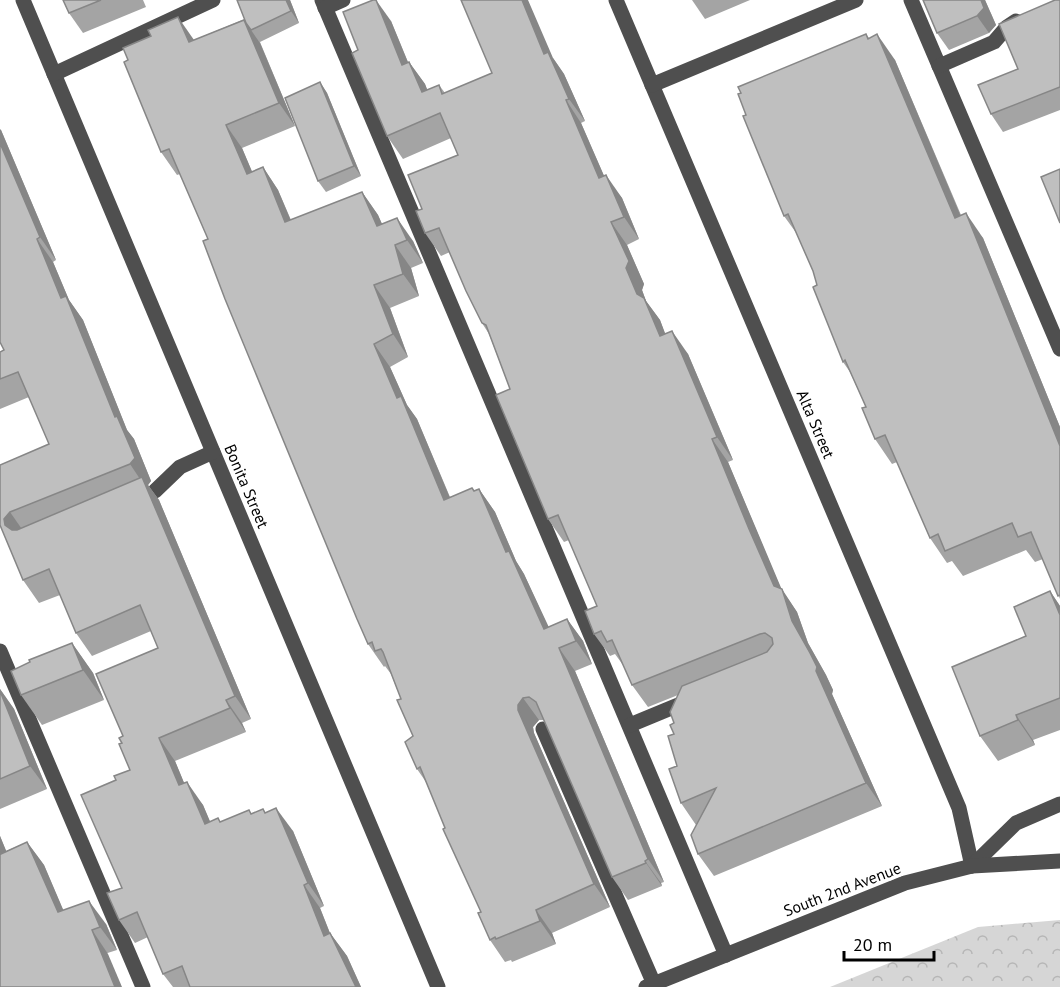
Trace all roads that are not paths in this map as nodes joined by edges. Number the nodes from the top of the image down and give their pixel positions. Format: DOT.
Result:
graph roads {
  1 [pos="23,0"];
  2 [pos="213,0"];
  3 [pos="343,0"];
  4 [pos="616,0"];
  5 [pos="856,0"];
  6 [pos="911,0"];
  7 [pos="323,4"];
  8 [pos="1031,14"];
  9 [pos="939,66"];
  10 [pos="54,74"];
  11 [pos="652,85"];
  12 [pos="1053,315"];
  13 [pos="1060,349"];
  14 [pos="213,452"];
  15 [pos="155,491"];
  16 [pos="0,651"];
  17 [pos="704,695"];
  18 [pos="630,725"];
  19 [pos="543,729"];
  20 [pos="1060,804"];
  21 [pos="1060,861"];
  22 [pos="972,866"];
  23 [pos="726,955"];
  24 [pos="684,980"];
  25 [pos="650,985"];
  26 [pos="143,987"];
  27 [pos="438,987"];
  1 -- 10 [label="street, Bonita Street"];
  2 -- 10 [label="street"];
  3 -- 7 [label="street"];
  4 -- 11 [label="street, Alta Street"];
  5 -- 11 [label="street"];
  6 -- 9 [label="street"];
  7 -- 18 [label="street"];
  8 -- 9 [label="street"];
  9 -- 12 [label="street"];
  10 -- 14 [label="street, Bonita Street"];
  11 -- 22 [label="street, Alta Street"];
  12 -- 13 [label="street"];
  14 -- 15 [label="street"];
  14 -- 27 [label="street, Bonita Street"];
  16 -- 26 [label="street"];
  17 -- 18 [label="street"];
  18 -- 23 [label="street"];
  19 -- 25 [label="street"];
  20 -- 22 [label="street"];
  21 -- 22 [label="street, South 2nd Avenue"];
  22 -- 23 [label="street, South 2nd Avenue"];
  23 -- 24 [label="street, South 2nd Avenue"];
  24 -- 25 [label="street, South 2nd Avenue"];
}
